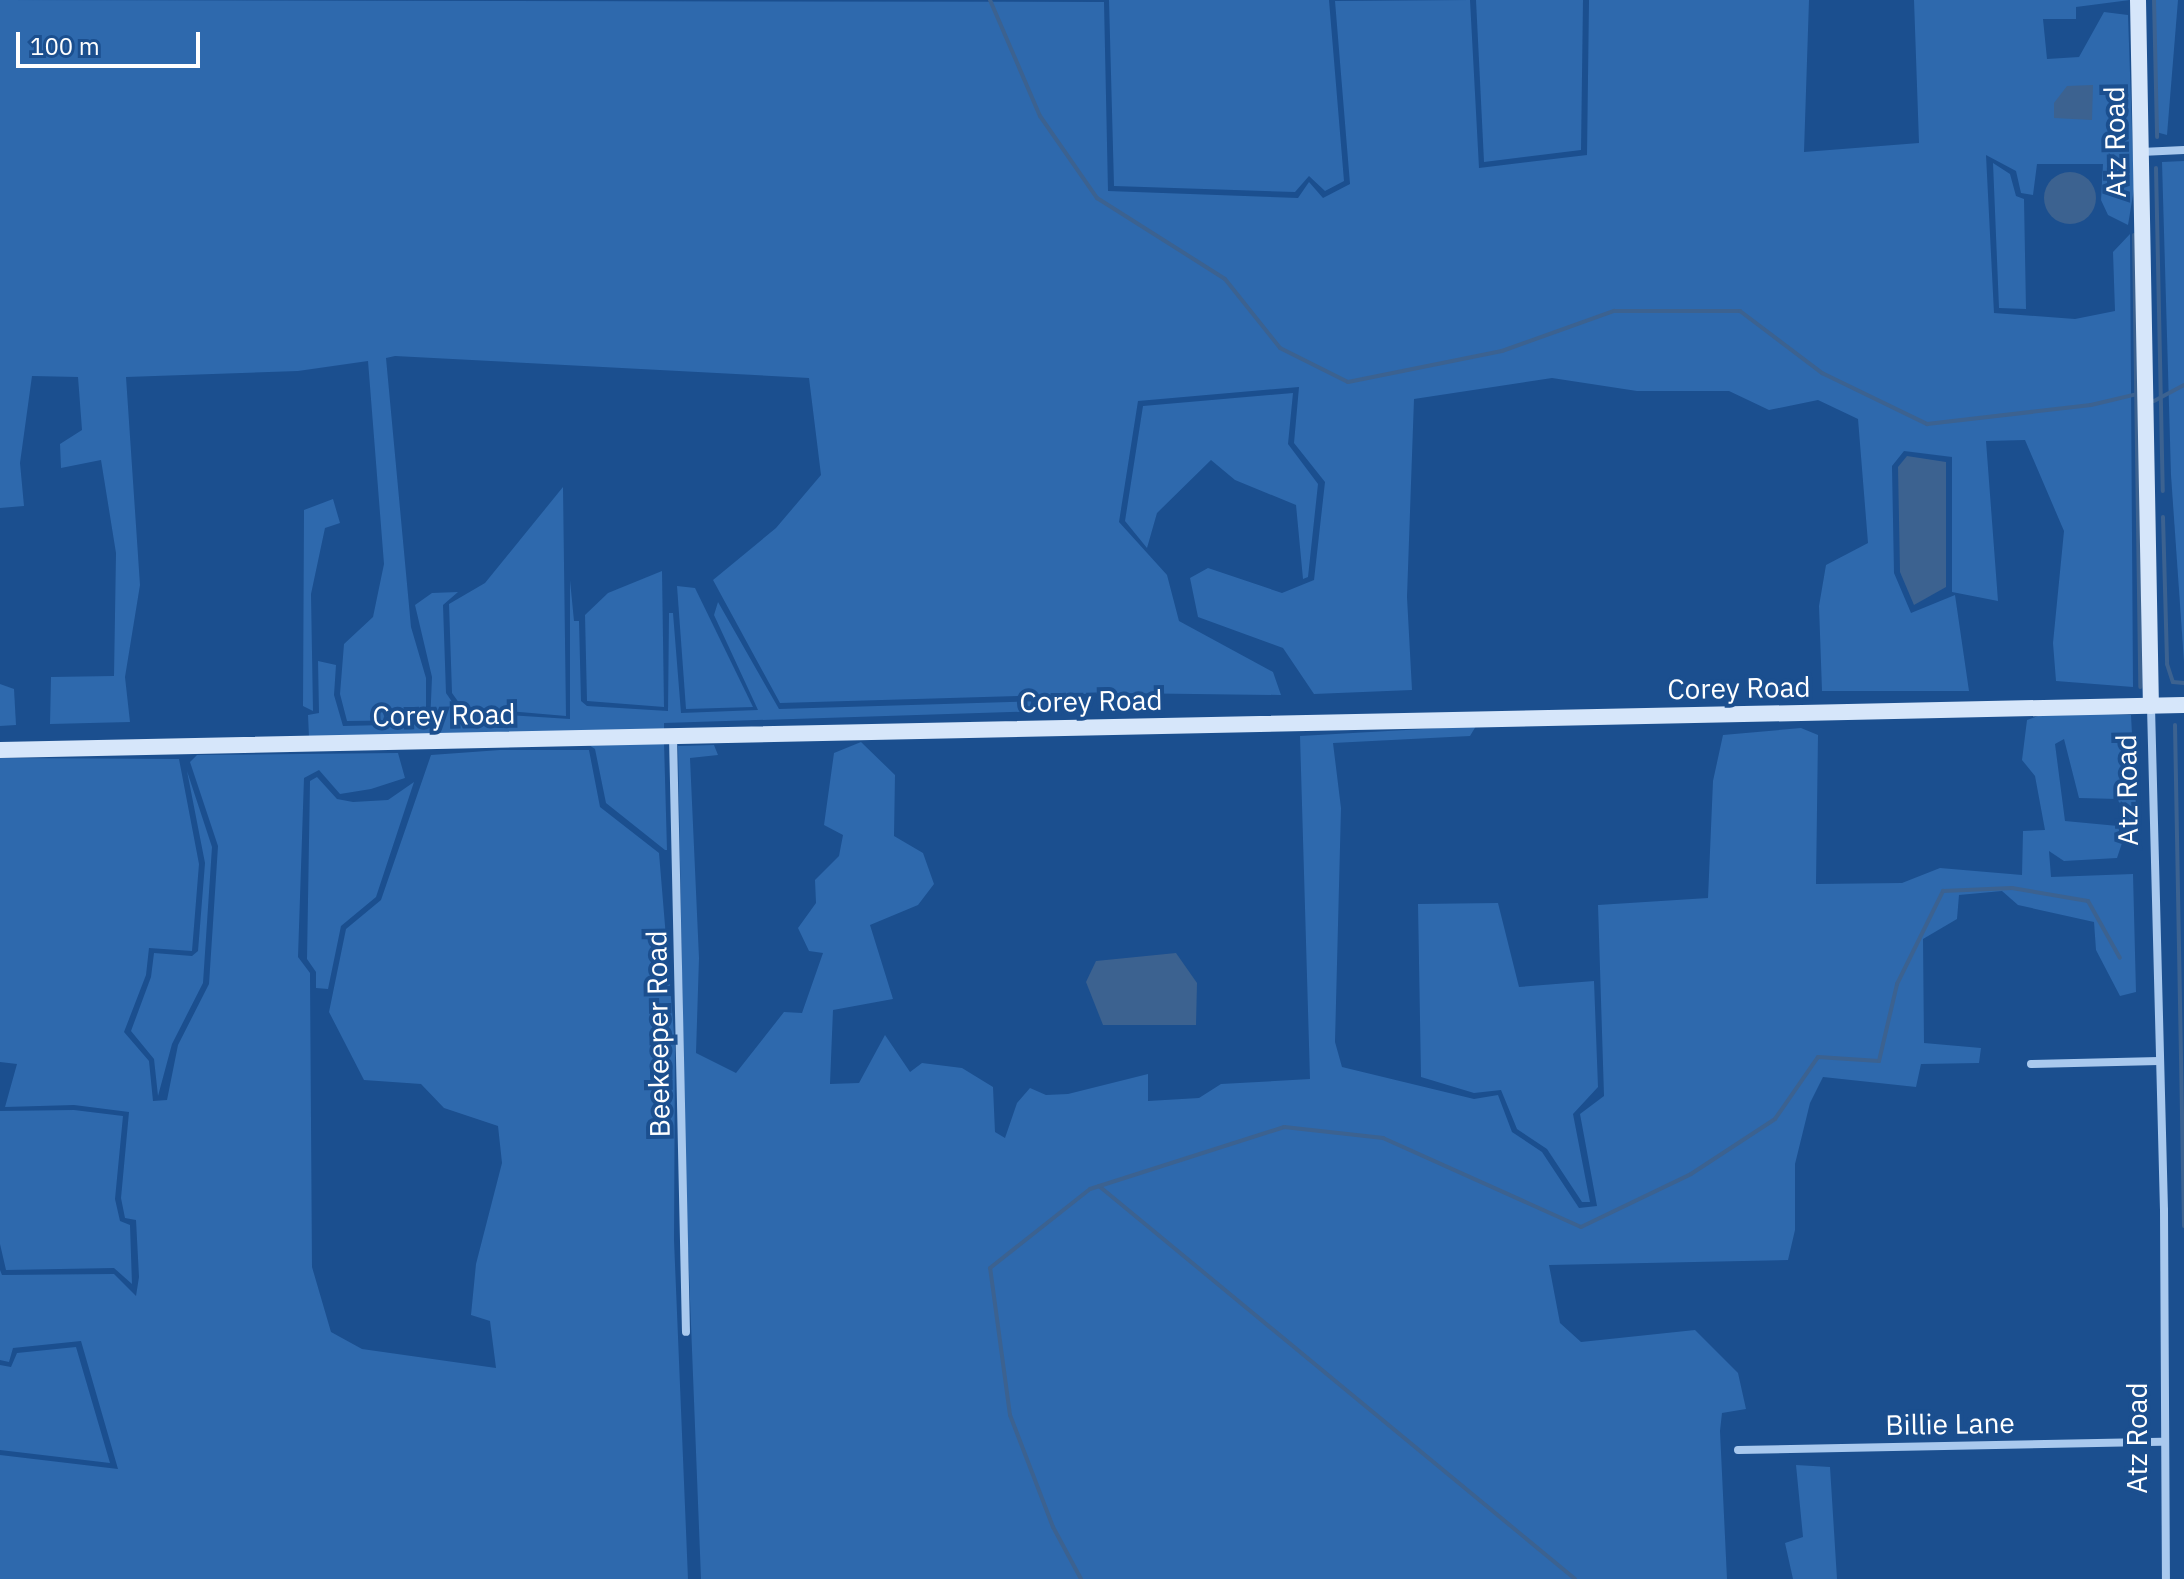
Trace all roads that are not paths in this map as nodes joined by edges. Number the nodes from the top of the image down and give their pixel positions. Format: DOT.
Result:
graph roads {
  1 [pos="2138,0"];
  2 [pos="2184,150"];
  3 [pos="2141,152"];
  4 [pos="2184,705"];
  5 [pos="2151,706"];
  6 [pos="673,736"];
  7 [pos="0,750"];
  8 [pos="2159,1061"];
  9 [pos="2031,1064"];
  10 [pos="686,1332"];
  11 [pos="2162,1442"];
  12 [pos="1738,1450"];
  13 [pos="2166,1579"];
  1 -- 3 [label="street, Atz Road"];
  2 -- 3 [label="street"];
  3 -- 5 [label="street, Atz Road"];
  4 -- 5 [label="street, Corey Road"];
  5 -- 6 [label="street, Corey Road"];
  5 -- 8 [label="street, Atz Road"];
  6 -- 7 [label="street, Corey Road"];
  6 -- 10 [label="street, Beekeeper Road"];
  8 -- 9 [label="street"];
  8 -- 11 [label="street, Atz Road"];
  11 -- 12 [label="street, Billie Lane"];
  11 -- 13 [label="street, Atz Road"];
}
